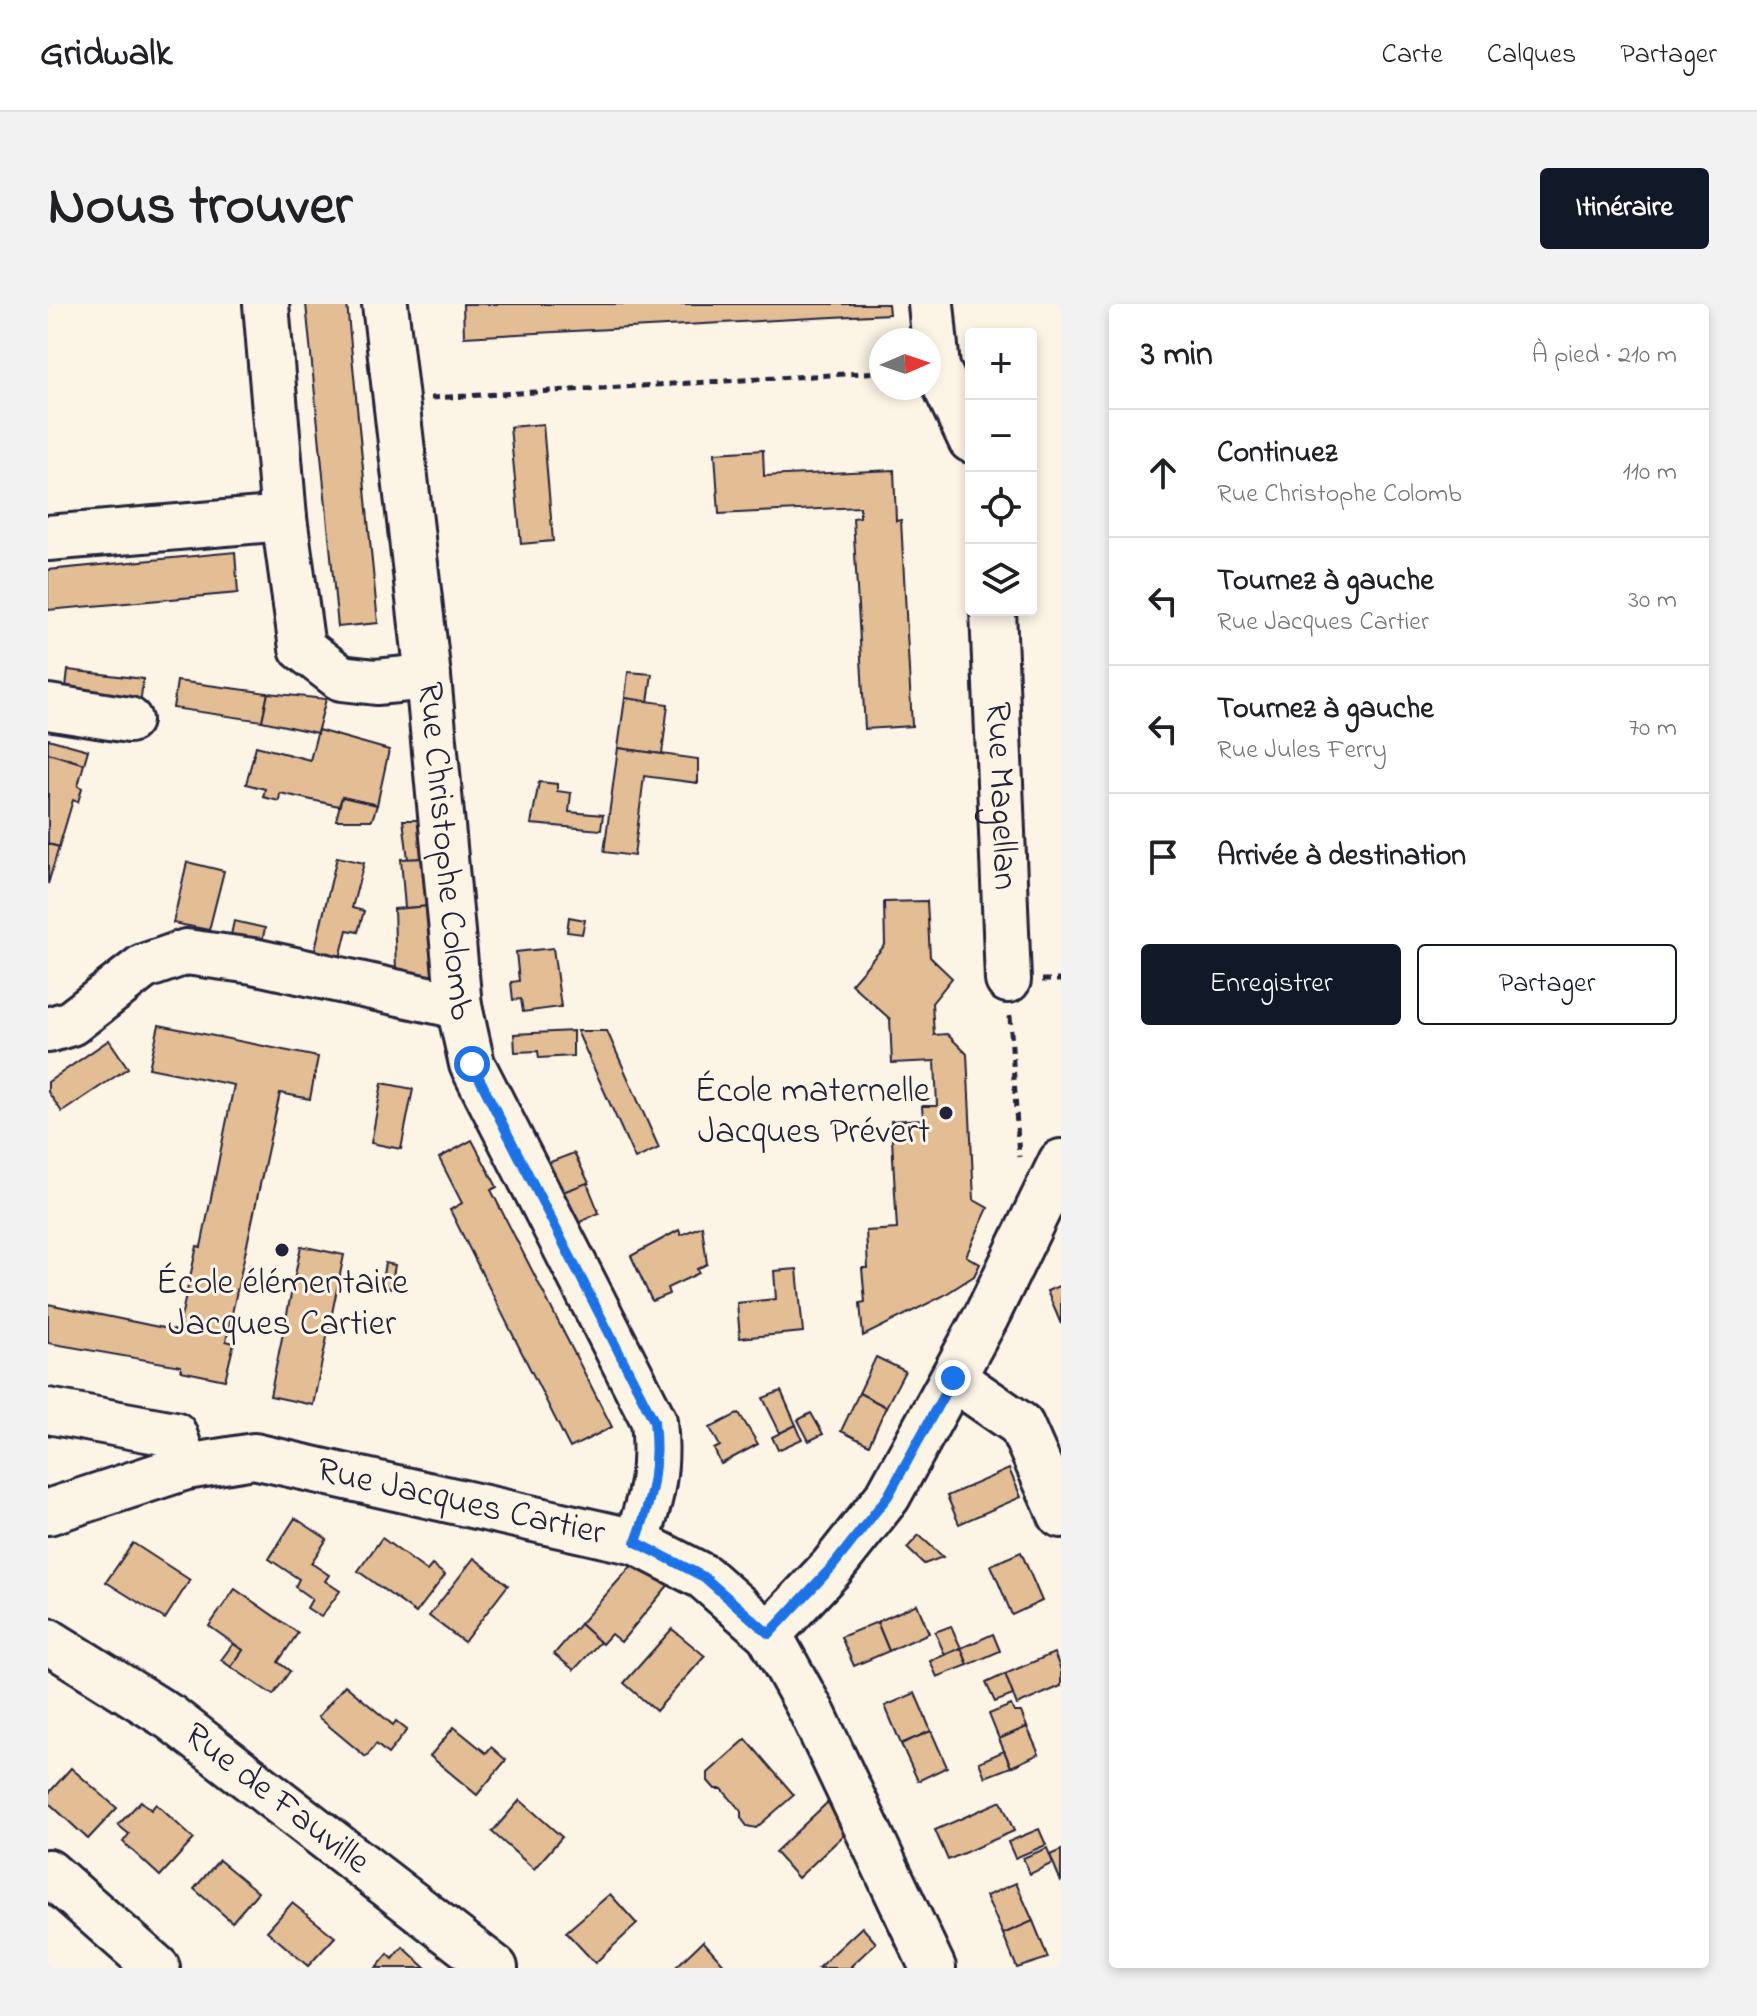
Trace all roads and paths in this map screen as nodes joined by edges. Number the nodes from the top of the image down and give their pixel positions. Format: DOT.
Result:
graph roads {
  1 [pos="266,304"];
  2 [pos="385,304"];
  3 [pos="931,304"];
  4 [pos="869,373"];
  5 [pos="396,400"];
  6 [pos="965,427"];
  7 [pos="284,518"];
  8 [pos="48,538"];
  9 [pos="993,616"];
  10 [pos="428,677"];
  11 [pos="48,707"];
  12 [pos="129,720"];
  13 [pos="1008,980"];
  14 [pos="1061,980"];
  15 [pos="459,1006"];
  16 [pos="48,1030"];
  17 [pos="1061,1162"];
  18 [pos="1041,1206"];
  19 [pos="953,1378"];
  20 [pos="48,1411"];
  21 [pos="186,1467"];
  22 [pos="48,1512"];
  23 [pos="1061,1515"];
  24 [pos="636,1542"];
  25 [pos="769,1634"];
  26 [pos="48,1641"];
  27 [pos="48,1872"];
  28 [pos="157,1968"];
  29 [pos="494,1968"];
  30 [pos="933,1968"];
  1 -- 7 [label="street"];
  2 -- 5 [label="street, Rue Christophe Colomb"];
  3 -- 6 [label="street"];
  4 -- 5 [label="path"];
  5 -- 10 [label="street, Rue Christophe Colomb"];
  7 -- 8 [label="street"];
  7 -- 10 [label="street"];
  9 -- 13 [label="street, Rue Magellan"];
  10 -- 15 [label="street, Rue Christophe Colomb"];
  11 -- 12 [label="street"];
  13 -- 14 [label="path"];
  13 -- 18 [label="path"];
  15 -- 16 [label="street"];
  15 -- 24 [label="street, Rue Christophe Colomb"];
  17 -- 18 [label="street"];
  18 -- 19 [label="street"];
  19 -- 23 [label="street"];
  19 -- 25 [label="street"];
  20 -- 21 [label="street"];
  21 -- 22 [label="street, Rue Jacques Cartier"];
  21 -- 24 [label="street, Rue Jacques Cartier"];
  24 -- 25 [label="street, Rue Jacques Cartier"];
  25 -- 30 [label="street, Rue Jacques Cartier"];
  26 -- 29 [label="street, Rue de Fauville"];
  27 -- 28 [label="street"];
}
